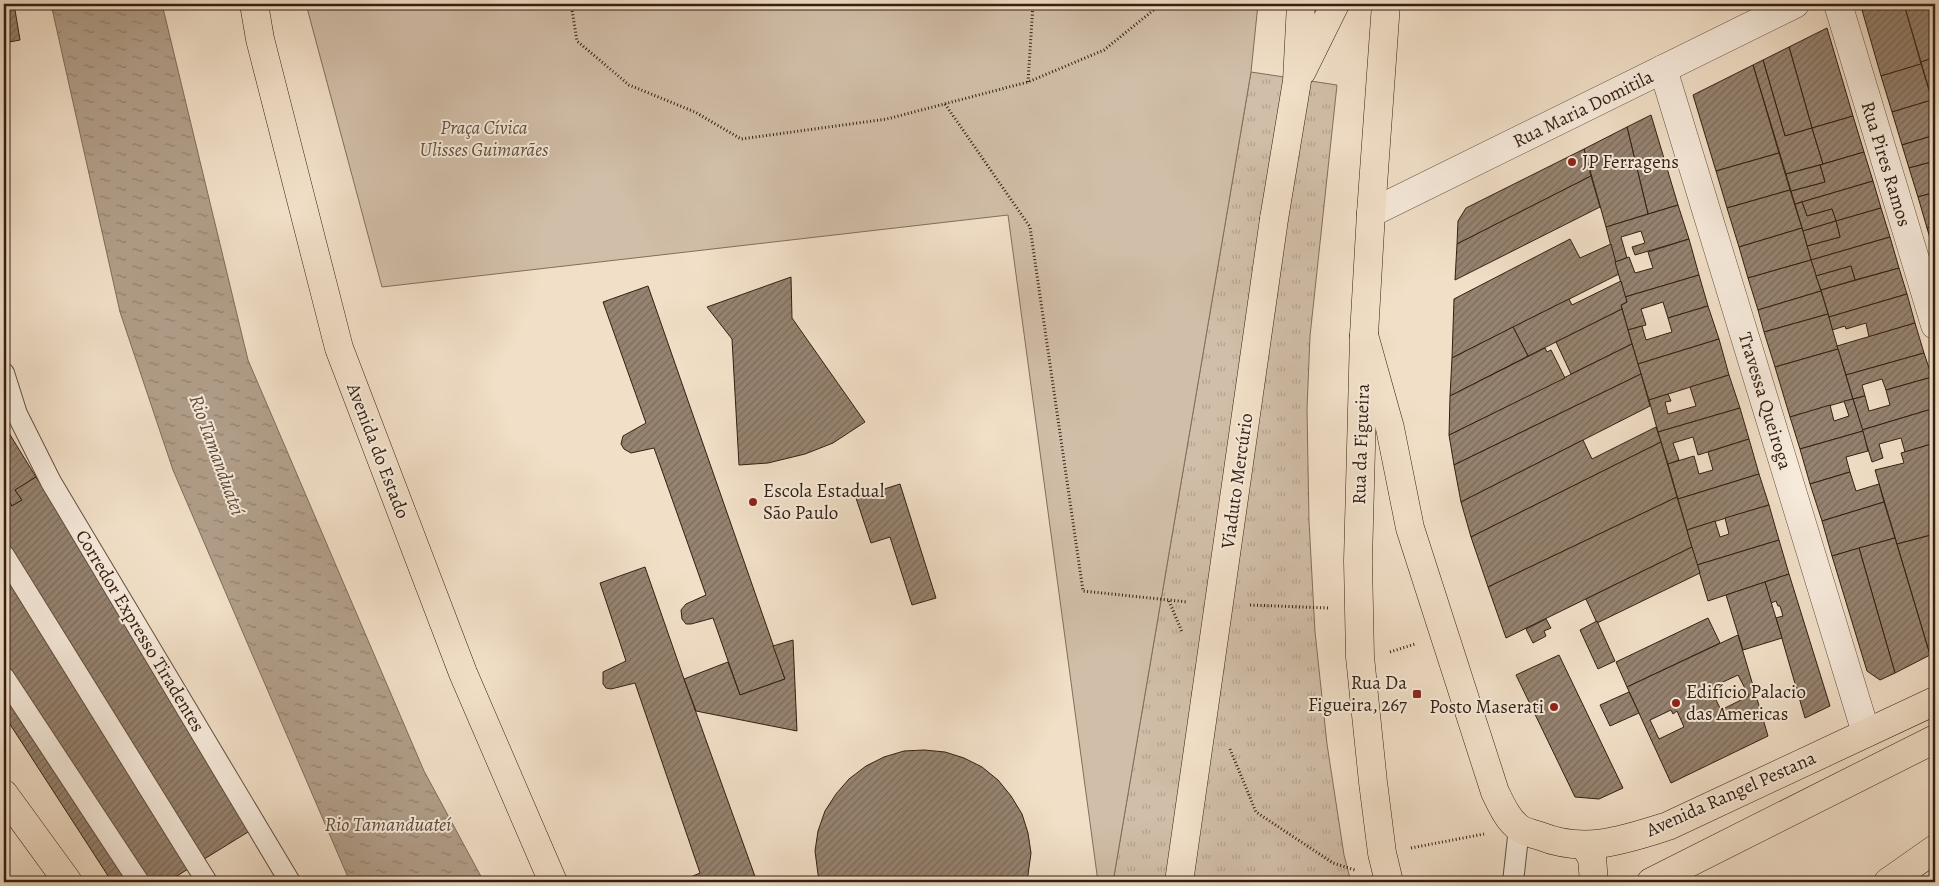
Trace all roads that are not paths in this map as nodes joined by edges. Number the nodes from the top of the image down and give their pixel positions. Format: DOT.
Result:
graph roads {
  1 [pos="254,4"];
  2 [pos="1301,4"];
  3 [pos="1335,4"];
  4 [pos="1386,4"];
  5 [pos="1795,4"];
  6 [pos="1838,4"];
  7 [pos="1663,69"];
  8 [pos="1297,81"];
  9 [pos="1371,214"];
  10 [pos="1928,272"];
  11 [pos="1935,325"];
  12 [pos="1364,335"];
  13 [pos="4,373"];
  14 [pos="4,555"];
  15 [pos="4,677"];
  16 [pos="1935,701"];
  17 [pos="1866,733"];
  18 [pos="1935,739"];
  19 [pos="4,794"];
  20 [pos="1519,828"];
  21 [pos="1584,845"];
  22 [pos="1934,849"];
  23 [pos="1385,867"];
  24 [pos="68,882"];
  25 [pos="139,882"];
  26 [pos="206,882"];
  27 [pos="290,882"];
  28 [pos="553,882"];
  29 [pos="1179,882"];
  30 [pos="1513,882"];
  31 [pos="1594,882"];
  32 [pos="1651,882"];
  33 [pos="1888,882"];
  1 -- 28 [label="main road, Avenida do Estado"];
  2 -- 8 [label="main road"];
  3 -- 8 [label="main road"];
  4 -- 9 [label="main road, Rua da Figueira"];
  5 -- 7 [label="street, Rua Maria Domitila"];
  6 -- 10 [label="street, Rua Pires Ramos"];
  7 -- 9 [label="street, Rua Maria Domitila"];
  7 -- 17 [label="street, Travessa Queiroga"];
  8 -- 29 [label="main road, Viaduto Mercúrio, bridge"];
  9 -- 12 [label="main road, Rua da Figueira"];
  10 -- 11 [label="street, Rua Pires Ramos"];
  12 -- 20 [label="main road"];
  12 -- 23 [label="main road, Rua da Figueira"];
  13 -- 27 [label="lane, Corredor Expresso Tiradentes"];
  14 -- 26 [label="lane"];
  15 -- 25 [label="lane"];
  16 -- 17 [label="main road, Avenida Rangel Pestana"];
  17 -- 21 [label="main road, Avenida Rangel Pestana"];
  18 -- 32 [label="main road, Avenida Rangel Pestana"];
  19 -- 24 [label="main road"];
  20 -- 21 [label="main road, Avenida Rangel Pestana"];
  20 -- 30 [label="lane"];
  21 -- 31 [label="main road"];
  22 -- 33 [label="main road"];
}
